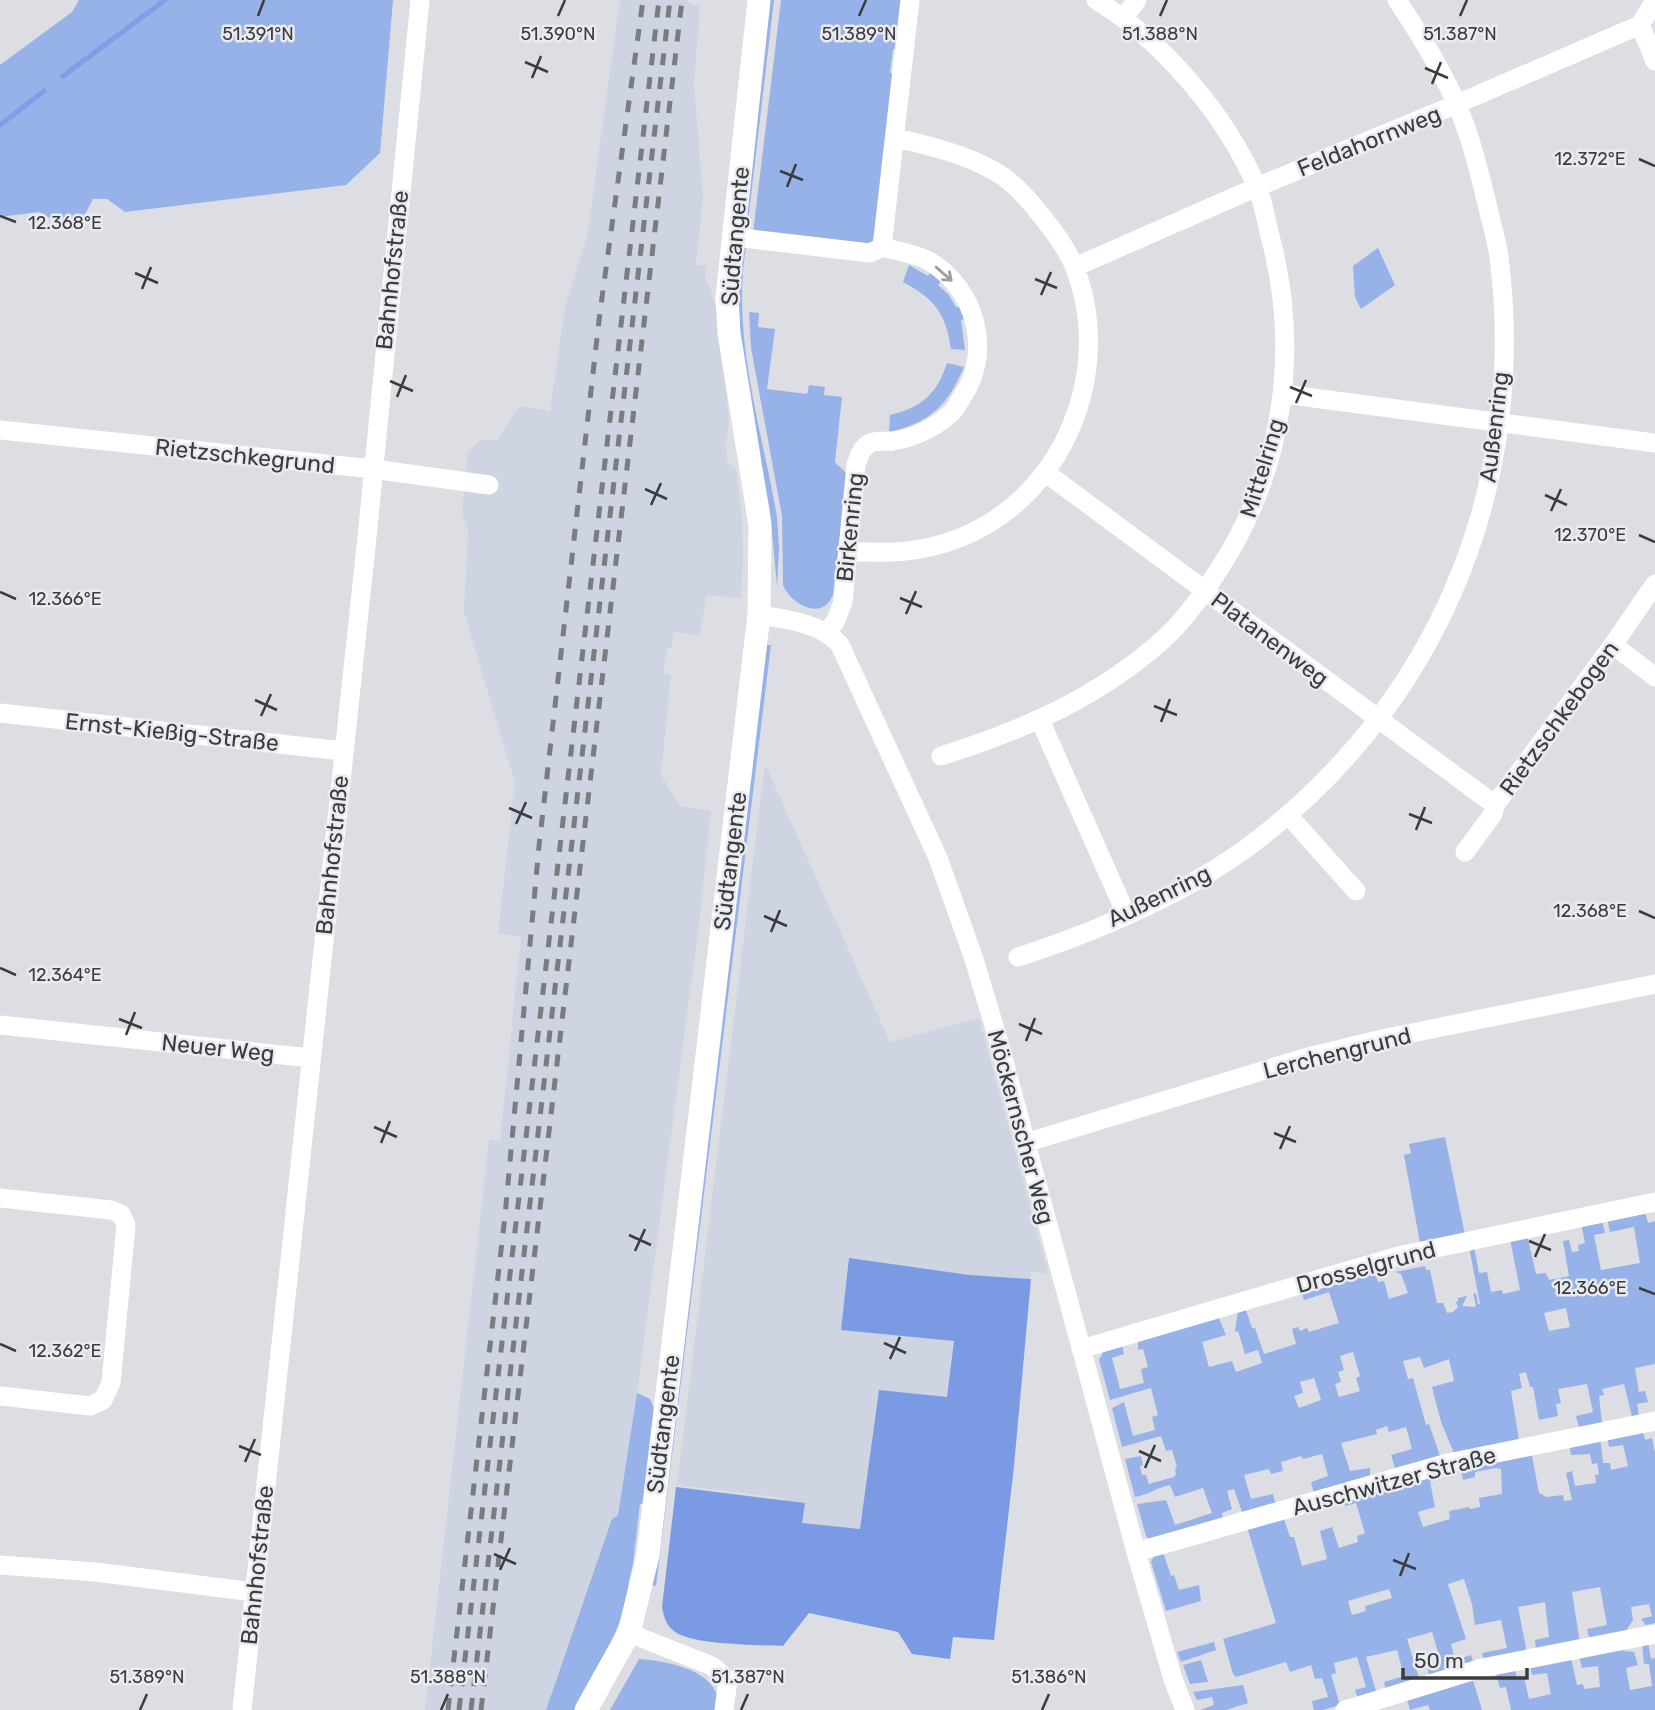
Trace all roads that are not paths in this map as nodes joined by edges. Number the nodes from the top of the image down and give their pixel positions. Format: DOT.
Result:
graph roads {
  1 [pos="420,0"];
  2 [pos="759,0"];
  3 [pos="910,0"];
  4 [pos="1096,0"];
  5 [pos="1137,0"];
  6 [pos="1397,0"];
  7 [pos="1651,4"];
  8 [pos="1124,17"];
  9 [pos="1640,25"];
  10 [pos="1655,61"];
  11 [pos="1457,104"];
  12 [pos="895,138"];
  13 [pos="1257,187"];
  14 [pos="734,237"];
  15 [pos="883,247"];
  16 [pos="1075,267"];
  17 [pos="1283,394"];
  18 [pos="1499,422"];
  19 [pos="0,430"];
  20 [pos="1655,443"];
  21 [pos="373,469"];
  22 [pos="1046,473"];
  23 [pos="489,485"];
  24 [pos="848,551"];
  25 [pos="1655,584"];
  26 [pos="1206,591"];
  27 [pos="759,615"];
  28 [pos="827,632"];
  29 [pos="1613,645"];
  30 [pos="1655,677"];
  31 [pos="0,713"];
  32 [pos="1379,719"];
  33 [pos="1040,720"];
  34 [pos="343,751"];
  35 [pos="941,756"];
  36 [pos="1494,805"];
  37 [pos="1288,815"];
  38 [pos="1465,852"];
  39 [pos="1356,891"];
  40 [pos="1126,914"];
  41 [pos="1018,957"];
  42 [pos="1655,984"];
  43 [pos="0,1025"];
  44 [pos="311,1058"];
  45 [pos="1026,1143"];
  46 [pos="0,1198"];
  47 [pos="1655,1202"];
  48 [pos="1081,1349"];
  49 [pos="0,1396"];
  50 [pos="1655,1421"];
  51 [pos="1136,1552"];
  52 [pos="0,1565"];
  53 [pos="254,1592"];
  54 [pos="629,1633"];
  55 [pos="1655,1634"];
  56 [pos="242,1710"];
  57 [pos="586,1710"];
  58 [pos="724,1710"];
  59 [pos="1185,1710"];
  60 [pos="1345,1710"];
  1 -- 21 [label="street, Bahnhofstraße"];
  2 -- 14 [label="street, Südtangente"];
  3 -- 12 [label="street"];
  4 -- 8 [label="street, Mittelring"];
  5 -- 8 [label="street"];
  6 -- 11 [label="street, Außenring"];
  7 -- 9 [label="street"];
  8 -- 13 [label="street, Mittelring"];
  9 -- 10 [label="street"];
  9 -- 11 [label="street, Feldahornweg"];
  11 -- 13 [label="street, Feldahornweg"];
  11 -- 18 [label="street, Außenring"];
  12 -- 15 [label="street"];
  12 -- 16 [label="street"];
  13 -- 16 [label="street, Feldahornweg"];
  13 -- 17 [label="street, Mittelring"];
  14 -- 15 [label="street, Birkenring"];
  14 -- 27 [label="street, Südtangente"];
  15 -- 24 [label="street, Birkenring, one-way"];
  16 -- 22 [label="street"];
  17 -- 18 [label="street"];
  17 -- 26 [label="street, Mittelring"];
  18 -- 20 [label="street"];
  18 -- 32 [label="street, Außenring"];
  19 -- 21 [label="street, Rietzschkegrund"];
  21 -- 23 [label="street, Rietzschkegrund"];
  21 -- 34 [label="street, Bahnhofstraße"];
  22 -- 24 [label="street"];
  22 -- 26 [label="street, Platanenweg"];
  24 -- 28 [label="street, Birkenring"];
  25 -- 29 [label="street, Rietzschkebogen"];
  26 -- 32 [label="street, Platanenweg"];
  26 -- 33 [label="street, Mittelring"];
  27 -- 28 [label="street"];
  27 -- 54 [label="street, Südtangente"];
  28 -- 45 [label="street, Möckernscher Weg"];
  29 -- 30 [label="street"];
  29 -- 36 [label="street, Rietzschkebogen"];
  31 -- 34 [label="street, Ernst-Kießig-Straße"];
  32 -- 36 [label="street, Platanenweg"];
  32 -- 37 [label="street, Außenring"];
  33 -- 35 [label="street, Mittelring"];
  33 -- 40 [label="street"];
  34 -- 44 [label="street, Bahnhofstraße"];
  36 -- 38 [label="street, Rietzschkebogen"];
  37 -- 39 [label="street"];
  37 -- 40 [label="street, Außenring"];
  40 -- 41 [label="street, Außenring"];
  42 -- 45 [label="street, Lerchengrund"];
  43 -- 44 [label="street, Neuer Weg"];
  44 -- 53 [label="street, Bahnhofstraße"];
  45 -- 48 [label="street, Möckernscher Weg"];
  46 -- 49 [label="street"];
  47 -- 48 [label="street, Drosselgrund"];
  48 -- 51 [label="street, Möckernscher Weg"];
  50 -- 51 [label="street, Auschwitzer Straße"];
  51 -- 59 [label="street, Möckernscher Weg"];
  52 -- 53 [label="street"];
  53 -- 56 [label="street, Bahnhofstraße"];
  54 -- 57 [label="street, Südtangente"];
  54 -- 58 [label="street"];
  55 -- 60 [label="street"];
}
